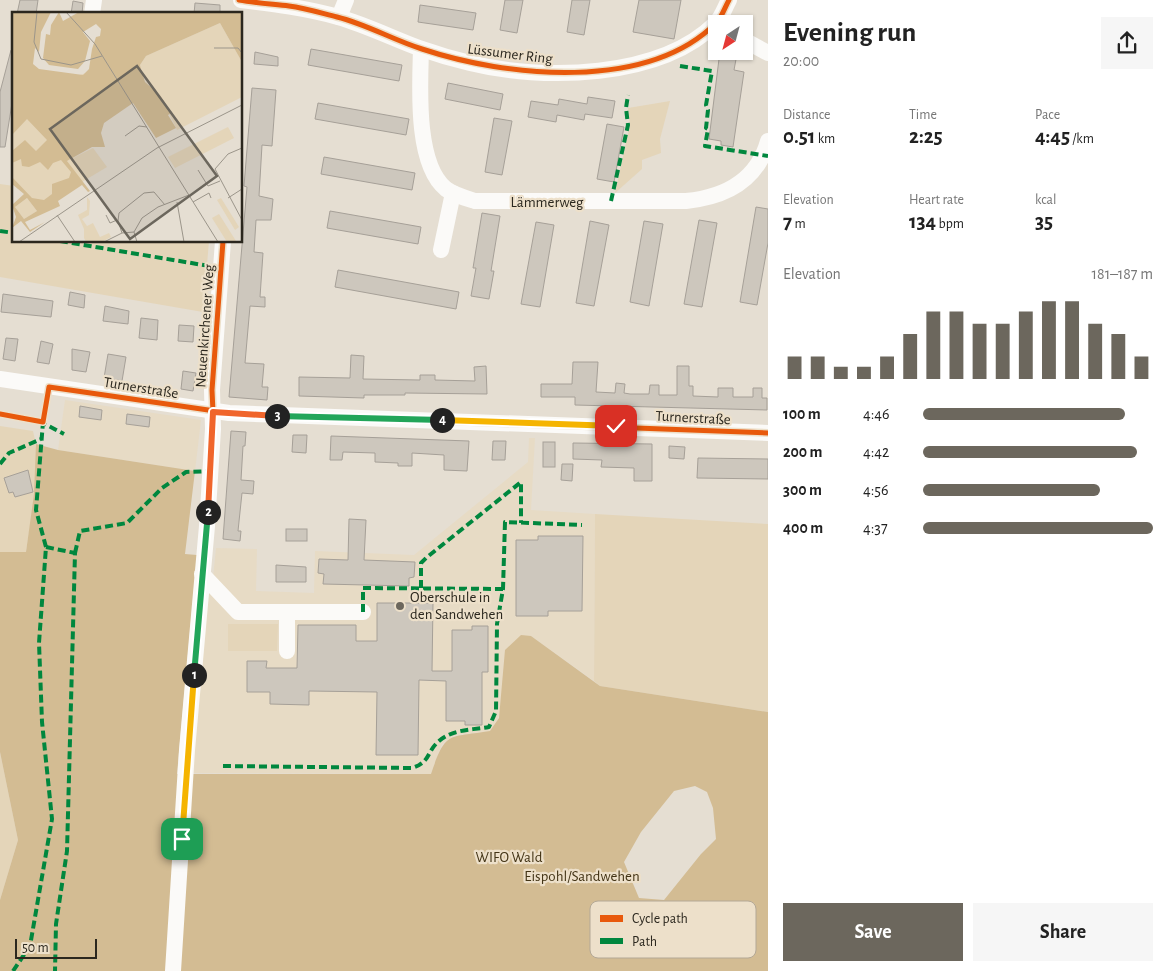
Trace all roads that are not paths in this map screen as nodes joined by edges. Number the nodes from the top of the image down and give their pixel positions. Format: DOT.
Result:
graph roads {
  1 [pos="241,0"];
  2 [pos="346,0"];
  3 [pos="729,0"];
  4 [pos="722,15"];
  5 [pos="339,17"];
  6 [pos="708,30"];
  7 [pos="753,45"];
  8 [pos="421,49"];
  9 [pos="768,53"];
  10 [pos="768,141"];
  11 [pos="764,165"];
  12 [pos="453,193"];
  13 [pos="223,242"];
  14 [pos="441,250"];
  15 [pos="0,379"];
  16 [pos="213,412"];
  17 [pos="768,433"];
  18 [pos="202,574"];
  19 [pos="286,612"];
  20 [pos="363,612"];
  21 [pos="287,651"];
  22 [pos="173,971"];
  1 -- 5 [label="street, Lüssumer Ring"];
  2 -- 5 [label="street"];
  3 -- 4 [label="street, Lüssumer Ring"];
  5 -- 8 [label="street, Lüssumer Ring"];
  6 -- 8 [label="street, Lüssumer Ring"];
  7 -- 9 [label="street"];
  8 -- 12 [label="street, Lämmerweg"];
  10 -- 11 [label="street, Lämmerweg"];
  11 -- 12 [label="street, Lämmerweg"];
  12 -- 14 [label="street"];
  13 -- 16 [label="street, Neuenkirchener Weg"];
  15 -- 16 [label="street, Turnerstraße"];
  16 -- 17 [label="street, Turnerstraße"];
  16 -- 18 [label="street, Neuenkirchener Weg"];
  18 -- 19 [label="street"];
  18 -- 22 [label="street, Neuenkirchener Weg"];
  19 -- 20 [label="street"];
  19 -- 21 [label="street"];
}
